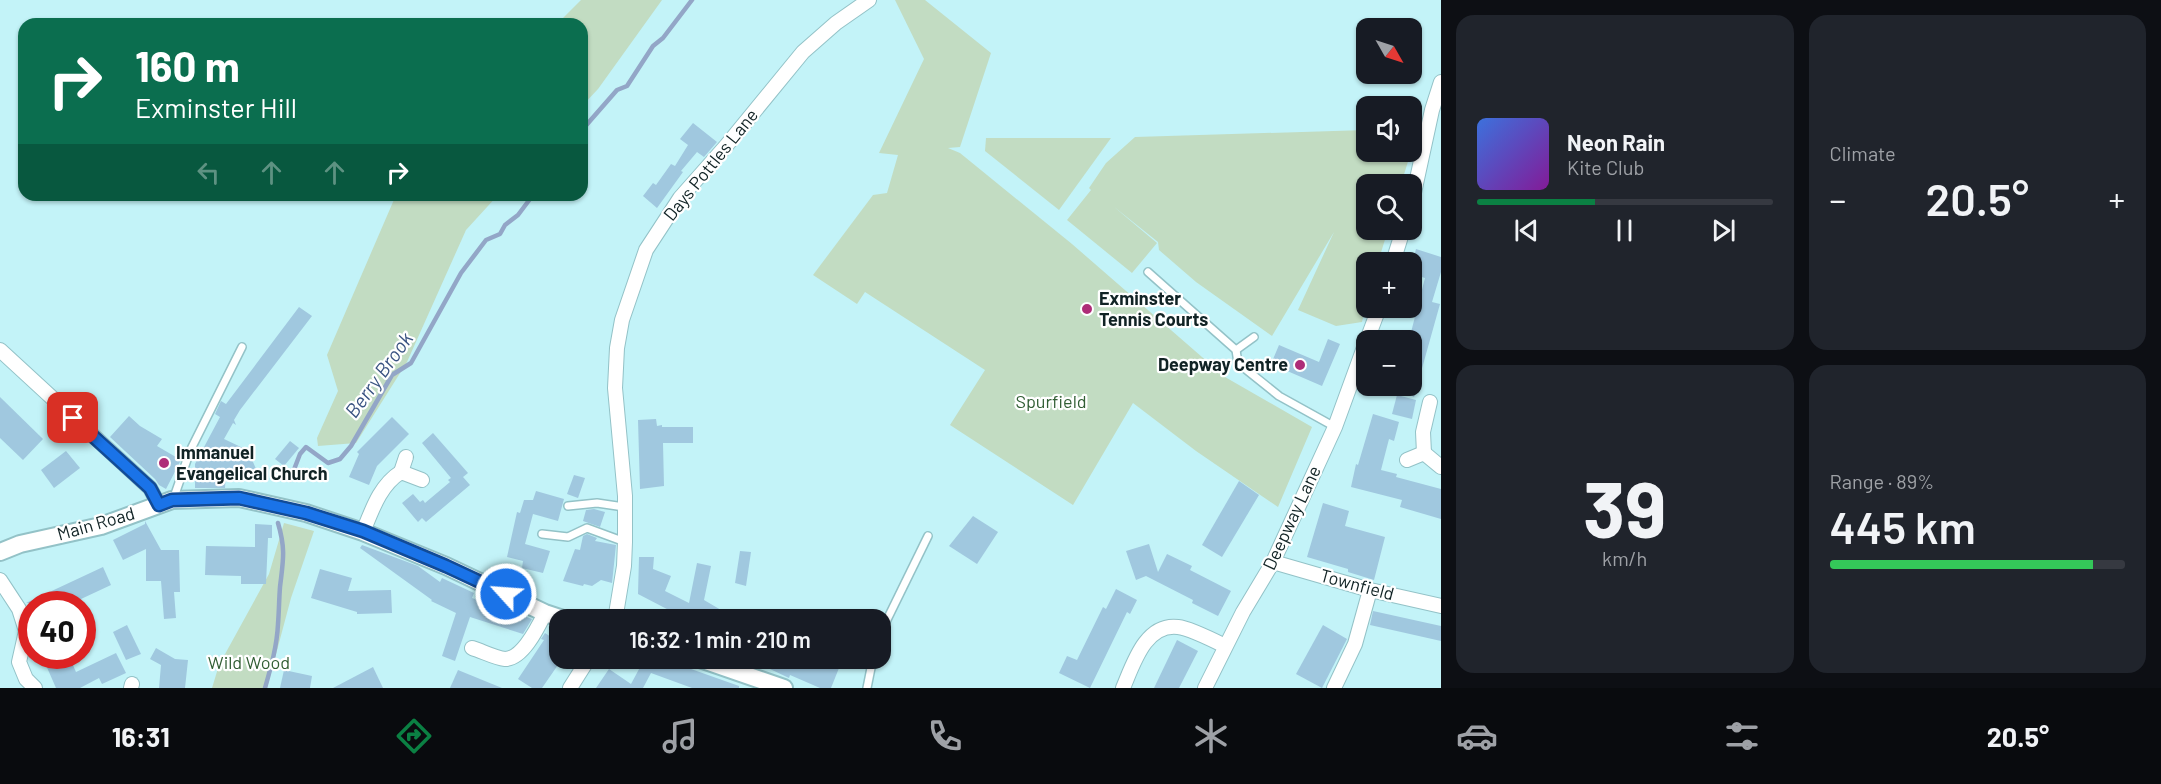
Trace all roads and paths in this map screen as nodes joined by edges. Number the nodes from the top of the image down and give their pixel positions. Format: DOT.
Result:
graph roads {
  1 [pos="868,0"];
  2 [pos="1441,82"];
  3 [pos="1418,174"];
  4 [pos="1148,272"];
  5 [pos="1254,337"];
  6 [pos="242,346"];
  7 [pos="0,350"];
  8 [pos="1236,350"];
  9 [pos="1356,370"];
  10 [pos="1430,402"];
  11 [pos="1335,426"];
  12 [pos="1424,453"];
  13 [pos="406,457"];
  14 [pos="1407,460"];
  15 [pos="1441,467"];
  16 [pos="401,472"];
  17 [pos="422,480"];
  18 [pos="165,502"];
  19 [pos="568,506"];
  20 [pos="624,507"];
  21 [pos="363,531"];
  22 [pos="542,534"];
  23 [pos="928,536"];
  24 [pos="625,542"];
  25 [pos="0,552"];
  26 [pos="1273,562"];
  27 [pos="0,580"];
  28 [pos="1370,590"];
  29 [pos="1441,606"];
  30 [pos="617,609"];
  31 [pos="891,612"];
  32 [pos="545,613"];
  33 [pos="549,614"];
  34 [pos="1225,646"];
  35 [pos="472,648"];
  36 [pos="582,669"];
  37 [pos="729,669"];
  38 [pos="871,669"];
  39 [pos="27,685"];
  40 [pos="570,688"];
  41 [pos="784,688"];
  42 [pos="867,688"];
  43 [pos="1123,688"];
  44 [pos="1205,688"];
  45 [pos="1334,688"];
  1 -- 20 [label="street, Days Pottles Lane"];
  2 -- 3 [label="street"];
  4 -- 8 [label="lane"];
  5 -- 8 [label="lane"];
  6 -- 18 [label="lane"];
  7 -- 18 [label="street"];
  8 -- 11 [label="lane"];
  9 -- 11 [label="street, Deepway Lane"];
  10 -- 12 [label="street"];
  11 -- 26 [label="street, Deepway Lane"];
  12 -- 14 [label="street"];
  12 -- 15 [label="street"];
  13 -- 16 [label="street"];
  16 -- 17 [label="street"];
  16 -- 21 [label="street"];
  18 -- 21 [label="street, Main Road"];
  18 -- 25 [label="street, Main Road"];
  19 -- 20 [label="lane"];
  20 -- 24 [label="street, Days Pottles Lane"];
  21 -- 32 [label="street, Main Road"];
  22 -- 24 [label="lane"];
  23 -- 31 [label="lane"];
  24 -- 30 [label="street, Days Pottles Lane"];
  26 -- 28 [label="street, Townfield"];
  26 -- 34 [label="street, Deepway Lane"];
  27 -- 39 [label="street"];
  28 -- 29 [label="street, Townfield"];
  28 -- 45 [label="street"];
  32 -- 33 [label="street, Main Road"];
  32 -- 35 [label="street"];
  34 -- 43 [label="street"];
  34 -- 44 [label="street, Deepway Lane"];
  36 -- 40 [label="street"];
  37 -- 41 [label="street"];
  38 -- 42 [label="lane"];
}
